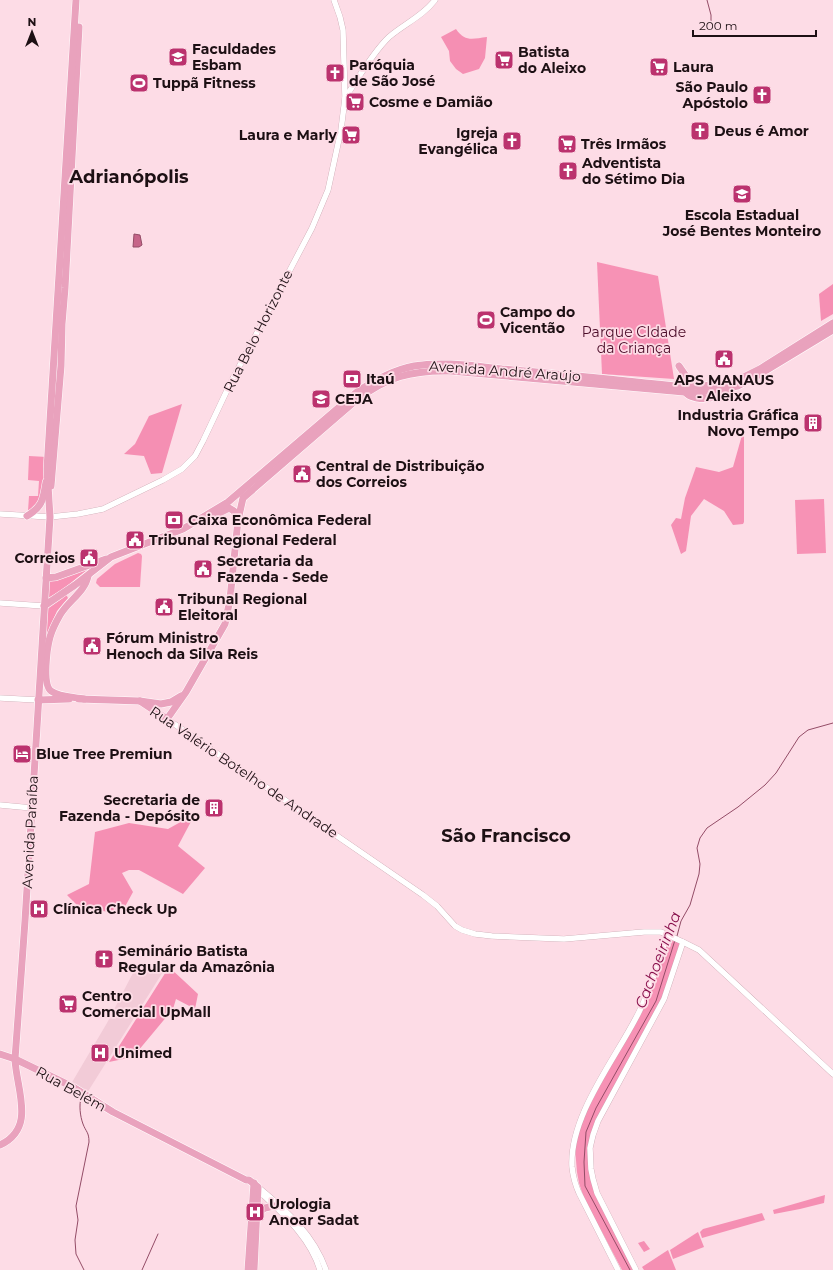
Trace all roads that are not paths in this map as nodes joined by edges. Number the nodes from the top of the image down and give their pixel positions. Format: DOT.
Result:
graph roads {
  1 [pos="76,0"];
  2 [pos="80,0"];
  3 [pos="334,0"];
  4 [pos="435,0"];
  5 [pos="345,98"];
  6 [pos="833,323"];
  7 [pos="833,330"];
  8 [pos="679,366"];
  9 [pos="681,377"];
  10 [pos="677,386"];
  11 [pos="728,386"];
  12 [pos="688,388"];
  13 [pos="47,469"];
  14 [pos="50,496"];
  15 [pos="0,514"];
  16 [pos="27,516"];
  17 [pos="50,517"];
  18 [pos="238,520"];
  19 [pos="189,526"];
  20 [pos="111,557"];
  21 [pos="88,576"];
  22 [pos="46,578"];
  23 [pos="0,603"];
  24 [pos="44,606"];
  25 [pos="186,692"];
  26 [pos="0,698"];
  27 [pos="84,699"];
  28 [pos="38,700"];
  29 [pos="140,702"];
  30 [pos="167,719"];
  31 [pos="0,805"];
  32 [pos="32,808"];
  33 [pos="669,936"];
  34 [pos="682,941"];
  35 [pos="0,1054"];
  36 [pos="15,1059"];
  37 [pos="833,1074"];
  38 [pos="0,1145"];
  39 [pos="256,1186"];
  40 [pos="274,1206"];
  41 [pos="256,1212"];
  42 [pos="248,1270"];
  43 [pos="254,1270"];
  44 [pos="320,1270"];
  45 [pos="326,1270"];
  46 [pos="618,1270"];
  47 [pos="636,1270"];
  1 -- 13 [label="main road"];
  2 -- 14 [label="main road"];
  3 -- 5 [label="street, Rua Belo Horizonte"];
  4 -- 5 [label="street"];
  5 -- 17 [label="street, Rua Belo Horizonte"];
  6 -- 11 [label="main road, Avenida André Araújo"];
  7 -- 11 [label="main road, Avenida André Araújo"];
  8 -- 12 [label="main road"];
  9 -- 10 [label="main road"];
  10 -- 12 [label="main road, Avenida André Araújo"];
  10 -- 19 [label="main road, Avenida André Araújo"];
  11 -- 12 [label="main road, Avenida André Araújo"];
  11 -- 12 [label="main road"];
  12 -- 18 [label="main road, Avenida André Araújo"];
  13 -- 14 [label="main road"];
  13 -- 16 [label="main road"];
  14 -- 17 [label="main road, Avenida Paraíba"];
  15 -- 16 [label="street, Rua Belo Horizonte"];
  16 -- 17 [label="street, Rua Belo Horizonte"];
  17 -- 22 [label="main road, Avenida Paraíba"];
  18 -- 19 [label="main road"];
  18 -- 25 [label="main road"];
  19 -- 20 [label="main road, Avenida André Araújo"];
  20 -- 21 [label="main road, Avenida André Araújo"];
  20 -- 22 [label="main road"];
  21 -- 24 [label="main road, Avenida André Araújo"];
  21 -- 27 [label="main road"];
  22 -- 24 [label="main road, Avenida Paraíba"];
  23 -- 24 [label="street"];
  24 -- 28 [label="main road, Avenida Paraíba"];
  25 -- 29 [label="main road"];
  25 -- 30 [label="main road"];
  26 -- 28 [label="street"];
  27 -- 28 [label="main road, Rua Valério Botelho de Andrade"];
  27 -- 29 [label="main road, Rua Valério Botelho de Andrade"];
  28 -- 32 [label="main road, Avenida Paraíba"];
  29 -- 30 [label="main road, Rua Valério Botelho de Andrade"];
  30 -- 33 [label="street, Rua Valério Botelho de Andrade"];
  31 -- 32 [label="street"];
  32 -- 36 [label="main road, Avenida Paraíba"];
  33 -- 34 [label="street, Rua Valério Botelho de Andrade"];
  33 -- 46 [label="street"];
  34 -- 37 [label="street, Rua Valério Botelho de Andrade"];
  34 -- 47 [label="street"];
  35 -- 36 [label="main road, Rua Belém"];
  36 -- 38 [label="main road, Avenida Paraíba"];
  36 -- 39 [label="main road, Rua Belém"];
  39 -- 40 [label="street"];
  39 -- 41 [label="main road"];
  39 -- 45 [label="street"];
  40 -- 41 [label="main road"];
  40 -- 44 [label="street"];
  41 -- 42 [label="main road"];
  41 -- 43 [label="main road"];
}
